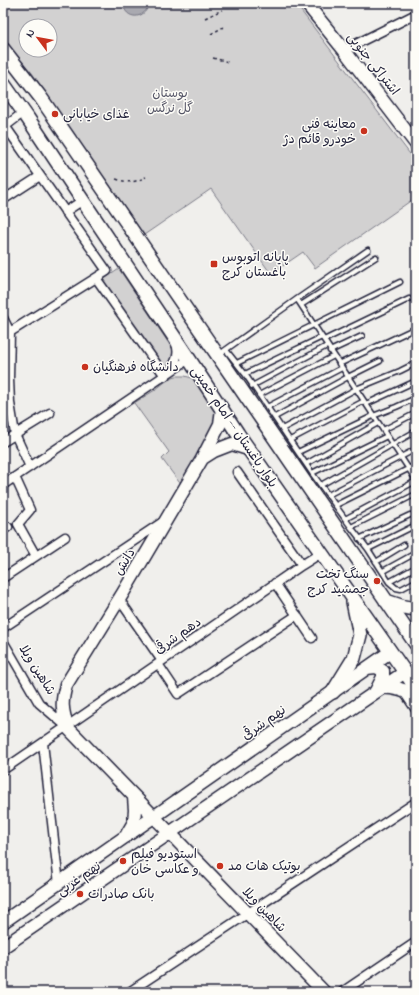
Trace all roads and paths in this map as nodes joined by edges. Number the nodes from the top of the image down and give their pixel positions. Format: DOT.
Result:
graph roads {
  1 [pos="306,3"];
  2 [pos="222,10"];
  3 [pos="416,14"];
  4 [pos="206,18"];
  5 [pos="225,26"];
  6 [pos="211,34"];
  7 [pos="3,49"];
  8 [pos="344,50"];
  9 [pos="213,58"];
  10 [pos="228,62"];
  11 [pos="3,83"];
  12 [pos="49,111"];
  13 [pos="24,112"];
  14 [pos="32,124"];
  15 [pos="4,126"];
  16 [pos="65,134"];
  17 [pos="416,142"];
  18 [pos="46,145"];
  19 [pos="40,176"];
  20 [pos="146,177"];
  21 [pos="116,179"];
  22 [pos="3,200"];
  23 [pos="83,200"];
  24 [pos="65,212"];
  25 [pos="368,250"];
  26 [pos="376,257"];
  27 [pos="96,278"];
  28 [pos="400,282"];
  29 [pos="297,299"];
  30 [pos="409,299"];
  31 [pos="301,305"];
  32 [pos="3,318"];
  33 [pos="314,324"];
  34 [pos="416,328"];
  35 [pos="10,332"];
  36 [pos="174,336"];
  37 [pos="362,336"];
  38 [pos="322,338"];
  39 [pos="327,346"];
  40 [pos="330,351"];
  41 [pos="221,353"];
  42 [pos="334,356"];
  43 [pos="189,359"];
  44 [pos="380,362"];
  45 [pos="237,363"];
  46 [pos="416,363"];
  47 [pos="341,366"];
  48 [pos="168,374"];
  49 [pos="245,374"];
  50 [pos="348,377"];
  51 [pos="203,380"];
  52 [pos="416,380"];
  53 [pos="6,381"];
  54 [pos="252,386"];
  55 [pos="356,390"];
  56 [pos="259,395"];
  57 [pos="416,398"];
  58 [pos="365,403"];
  59 [pos="267,407"];
  60 [pos="222,409"];
  61 [pos="50,413"];
  62 [pos="416,413"];
  63 [pos="373,416"];
  64 [pos="275,417"];
  65 [pos="378,423"];
  66 [pos="282,429"];
  67 [pos="383,430"];
  68 [pos="416,431"];
  69 [pos="16,434"];
  70 [pos="387,436"];
  71 [pos="290,440"];
  72 [pos="3,442"];
  73 [pos="392,444"];
  74 [pos="248,449"];
  75 [pos="416,449"];
  76 [pos="298,452"];
  77 [pos="400,457"];
  78 [pos="202,459"];
  79 [pos="306,464"];
  80 [pos="416,465"];
  81 [pos="30,467"];
  82 [pos="408,469"];
  83 [pos="237,472"];
  84 [pos="312,473"];
  85 [pos="15,477"];
  86 [pos="416,481"];
  87 [pos="4,483"];
  88 [pos="321,485"];
  89 [pos="416,494"];
  90 [pos="328,495"];
  91 [pos="336,505"];
  92 [pos="410,515"];
  93 [pos="168,518"];
  94 [pos="345,519"];
  95 [pos="416,525"];
  96 [pos="351,527"];
  97 [pos="65,538"];
  98 [pos="360,539"];
  99 [pos="404,545"];
  100 [pos="368,549"];
  101 [pos="321,553"];
  102 [pos="412,555"];
  103 [pos="36,556"];
  104 [pos="376,562"];
  105 [pos="302,565"];
  106 [pos="416,567"];
  107 [pos="382,572"];
  108 [pos="3,578"];
  109 [pos="416,581"];
  110 [pos="389,582"];
  111 [pos="275,583"];
  112 [pos="352,596"];
  113 [pos="119,599"];
  114 [pos="386,601"];
  115 [pos="416,609"];
  116 [pos="297,615"];
  117 [pos="3,628"];
  118 [pos="412,630"];
  119 [pos="312,638"];
  120 [pos="3,641"];
  121 [pos="416,644"];
  122 [pos="390,652"];
  123 [pos="160,662"];
  124 [pos="367,668"];
  125 [pos="405,672"];
  126 [pos="416,688"];
  127 [pos="379,690"];
  128 [pos="403,690"];
  129 [pos="333,692"];
  130 [pos="416,696"];
  131 [pos="416,710"];
  132 [pos="66,727"];
  133 [pos="44,743"];
  134 [pos="3,770"];
  135 [pos="134,797"];
  136 [pos="416,802"];
  137 [pos="154,816"];
  138 [pos="170,833"];
  139 [pos="126,836"];
  140 [pos="58,884"];
  141 [pos="248,913"];
  142 [pos="5,917"];
  143 [pos="416,942"];
  144 [pos="3,947"];
  145 [pos="129,992"];
  146 [pos="324,992"];
  147 [pos="342,992"];
  1 -- 8 [label="street, اشتراکی جنوبی"];
  2 -- 4 [label="path"];
  3 -- 8 [label="street"];
  5 -- 6 [label="path"];
  7 -- 12 [label="main road, بلوار باغستان -- امام خمینی"];
  8 -- 17 [label="street, اشتراکی جنوبی"];
  9 -- 10 [label="path"];
  11 -- 13 [label="main road, بلوار باغستان -- امام خمینی"];
  12 -- 14 [label="main road"];
  12 -- 16 [label="main road, بلوار باغستان -- امام خمینی"];
  13 -- 14 [label="main road, بلوار باغستان -- امام خمینی"];
  13 -- 15 [label="street"];
  14 -- 18 [label="main road, بلوار باغستان -- امام خمینی"];
  15 -- 19 [label="street"];
  16 -- 18 [label="main road"];
  16 -- 41 [label="main road, بلوار باغستان -- امام خمینی"];
  18 -- 23 [label="main road, بلوار باغستان -- امام خمینی"];
  19 -- 22 [label="street"];
  19 -- 24 [label="street"];
  20 -- 21 [label="path"];
  23 -- 24 [label="street"];
  23 -- 36 [label="main road, بلوار باغستان -- امام خمینی"];
  24 -- 27 [label="street"];
  25 -- 29 [label="lane"];
  26 -- 31 [label="lane"];
  27 -- 35 [label="street"];
  27 -- 48 [label="street"];
  28 -- 33 [label="lane"];
  29 -- 31 [label="lane"];
  29 -- 41 [label="lane"];
  30 -- 38 [label="lane"];
  31 -- 33 [label="lane"];
  32 -- 35 [label="street"];
  33 -- 38 [label="lane"];
  33 -- 45 [label="lane"];
  34 -- 47 [label="lane"];
  35 -- 53 [label="street"];
  36 -- 43 [label="main road, بلوار باغستان -- امام خمینی"];
  36 -- 48 [label="street"];
  37 -- 40 [label="lane"];
  38 -- 39 [label="lane"];
  38 -- 49 [label="lane"];
  39 -- 40 [label="lane"];
  39 -- 54 [label="lane"];
  40 -- 42 [label="lane"];
  41 -- 45 [label="lane"];
  41 -- 114 [label="main road, بلوار باغستان -- امام خمینی"];
  42 -- 47 [label="lane"];
  42 -- 56 [label="lane"];
  43 -- 48 [label="street"];
  43 -- 51 [label="main road, بلوار باغستان -- امام خمینی"];
  44 -- 50 [label="lane"];
  45 -- 49 [label="lane"];
  46 -- 55 [label="lane"];
  47 -- 50 [label="lane"];
  47 -- 59 [label="lane"];
  48 -- 51 [label="street"];
  48 -- 81 [label="street"];
  49 -- 54 [label="lane"];
  50 -- 55 [label="lane"];
  50 -- 64 [label="lane"];
  51 -- 60 [label="main road, بلوار باغستان -- امام خمینی"];
  52 -- 58 [label="lane"];
  53 -- 69 [label="street"];
  54 -- 56 [label="lane"];
  55 -- 58 [label="lane"];
  55 -- 66 [label="lane"];
  56 -- 59 [label="lane"];
  57 -- 63 [label="lane"];
  58 -- 63 [label="lane"];
  58 -- 71 [label="lane"];
  59 -- 64 [label="lane"];
  60 -- 74 [label="main road, بلوار باغستان -- امام خمینی"];
  60 -- 78 [label="street"];
  61 -- 69 [label="street"];
  62 -- 67 [label="lane"];
  63 -- 65 [label="lane"];
  63 -- 76 [label="lane"];
  64 -- 66 [label="lane"];
  65 -- 67 [label="lane"];
  65 -- 79 [label="lane"];
  66 -- 71 [label="lane"];
  67 -- 70 [label="lane"];
  68 -- 73 [label="lane"];
  69 -- 72 [label="street"];
  69 -- 81 [label="street"];
  70 -- 73 [label="lane"];
  70 -- 84 [label="lane"];
  71 -- 76 [label="lane"];
  73 -- 77 [label="lane"];
  73 -- 88 [label="lane"];
  74 -- 78 [label="street, دانش"];
  74 -- 101 [label="main road, بلوار باغستان -- امام خمینی"];
  75 -- 77 [label="lane"];
  76 -- 79 [label="lane"];
  77 -- 82 [label="lane"];
  77 -- 90 [label="lane"];
  78 -- 93 [label="street, دانش"];
  79 -- 84 [label="lane"];
  80 -- 82 [label="lane"];
  81 -- 85 [label="street"];
  82 -- 86 [label="lane"];
  82 -- 91 [label="lane"];
  83 -- 105 [label="street"];
  84 -- 88 [label="lane"];
  85 -- 87 [label="street"];
  85 -- 103 [label="street"];
  86 -- 94 [label="lane"];
  88 -- 90 [label="lane"];
  89 -- 96 [label="lane"];
  90 -- 91 [label="lane"];
  91 -- 94 [label="lane"];
  92 -- 98 [label="lane"];
  93 -- 113 [label="street, دانش"];
  93 -- 117 [label="street"];
  94 -- 96 [label="lane"];
  95 -- 100 [label="lane"];
  96 -- 98 [label="lane"];
  97 -- 103 [label="street"];
  98 -- 100 [label="lane"];
  99 -- 104 [label="lane"];
  100 -- 104 [label="lane"];
  101 -- 105 [label="street, دهم شرقی"];
  101 -- 112 [label="main road, بلوار باغستان -- امام خمینی"];
  102 -- 107 [label="lane"];
  103 -- 108 [label="street"];
  104 -- 107 [label="lane"];
  105 -- 111 [label="street, دهم شرقی"];
  106 -- 110 [label="lane"];
  107 -- 110 [label="lane"];
  109 -- 110 [label="lane"];
  111 -- 116 [label="street"];
  111 -- 123 [label="street, دهم شرقی"];
  112 -- 122 [label="main road, بلوار باغستان -- امام خمینی"];
  112 -- 129 [label="main road"];
  113 -- 123 [label="street"];
  113 -- 132 [label="street, دانش"];
  114 -- 115 [label="main road"];
  114 -- 118 [label="main road, بلوار باغستان -- امام خمینی"];
  116 -- 119 [label="street"];
  116 -- 123 [label="street"];
  118 -- 121 [label="main road, بلوار باغستان -- امام خمینی"];
  120 -- 132 [label="street, شاهین ویلا"];
  122 -- 124 [label="street, نهم شرقی"];
  122 -- 125 [label="main road, بلوار باغستان -- امام خمینی"];
  123 -- 132 [label="street, دهم شرقی"];
  124 -- 127 [label="street"];
  124 -- 129 [label="street, نهم شرقی"];
  125 -- 126 [label="main road, بلوار باغستان -- امام خمینی"];
  125 -- 127 [label="street"];
  127 -- 128 [label="main road"];
  127 -- 138 [label="street"];
  128 -- 130 [label="main road"];
  128 -- 131 [label="street"];
  129 -- 137 [label="street, نهم شرقی"];
  132 -- 133 [label="street, دهم شرقی"];
  132 -- 135 [label="street, شاهین ویلا"];
  133 -- 134 [label="street, دهم شرقی"];
  133 -- 140 [label="street"];
  135 -- 137 [label="street, شاهین ویلا"];
  135 -- 139 [label="street"];
  136 -- 141 [label="street"];
  137 -- 138 [label="street, شاهین ویلا"];
  137 -- 139 [label="street, نهم غربی"];
  138 -- 141 [label="street, شاهین ویلا"];
  138 -- 144 [label="street, نهم غربی"];
  139 -- 140 [label="street, نهم غربی"];
  140 -- 142 [label="street, نهم غربی"];
  141 -- 145 [label="street"];
  141 -- 146 [label="street, شاهین ویلا"];
  143 -- 147 [label="street"];
}
